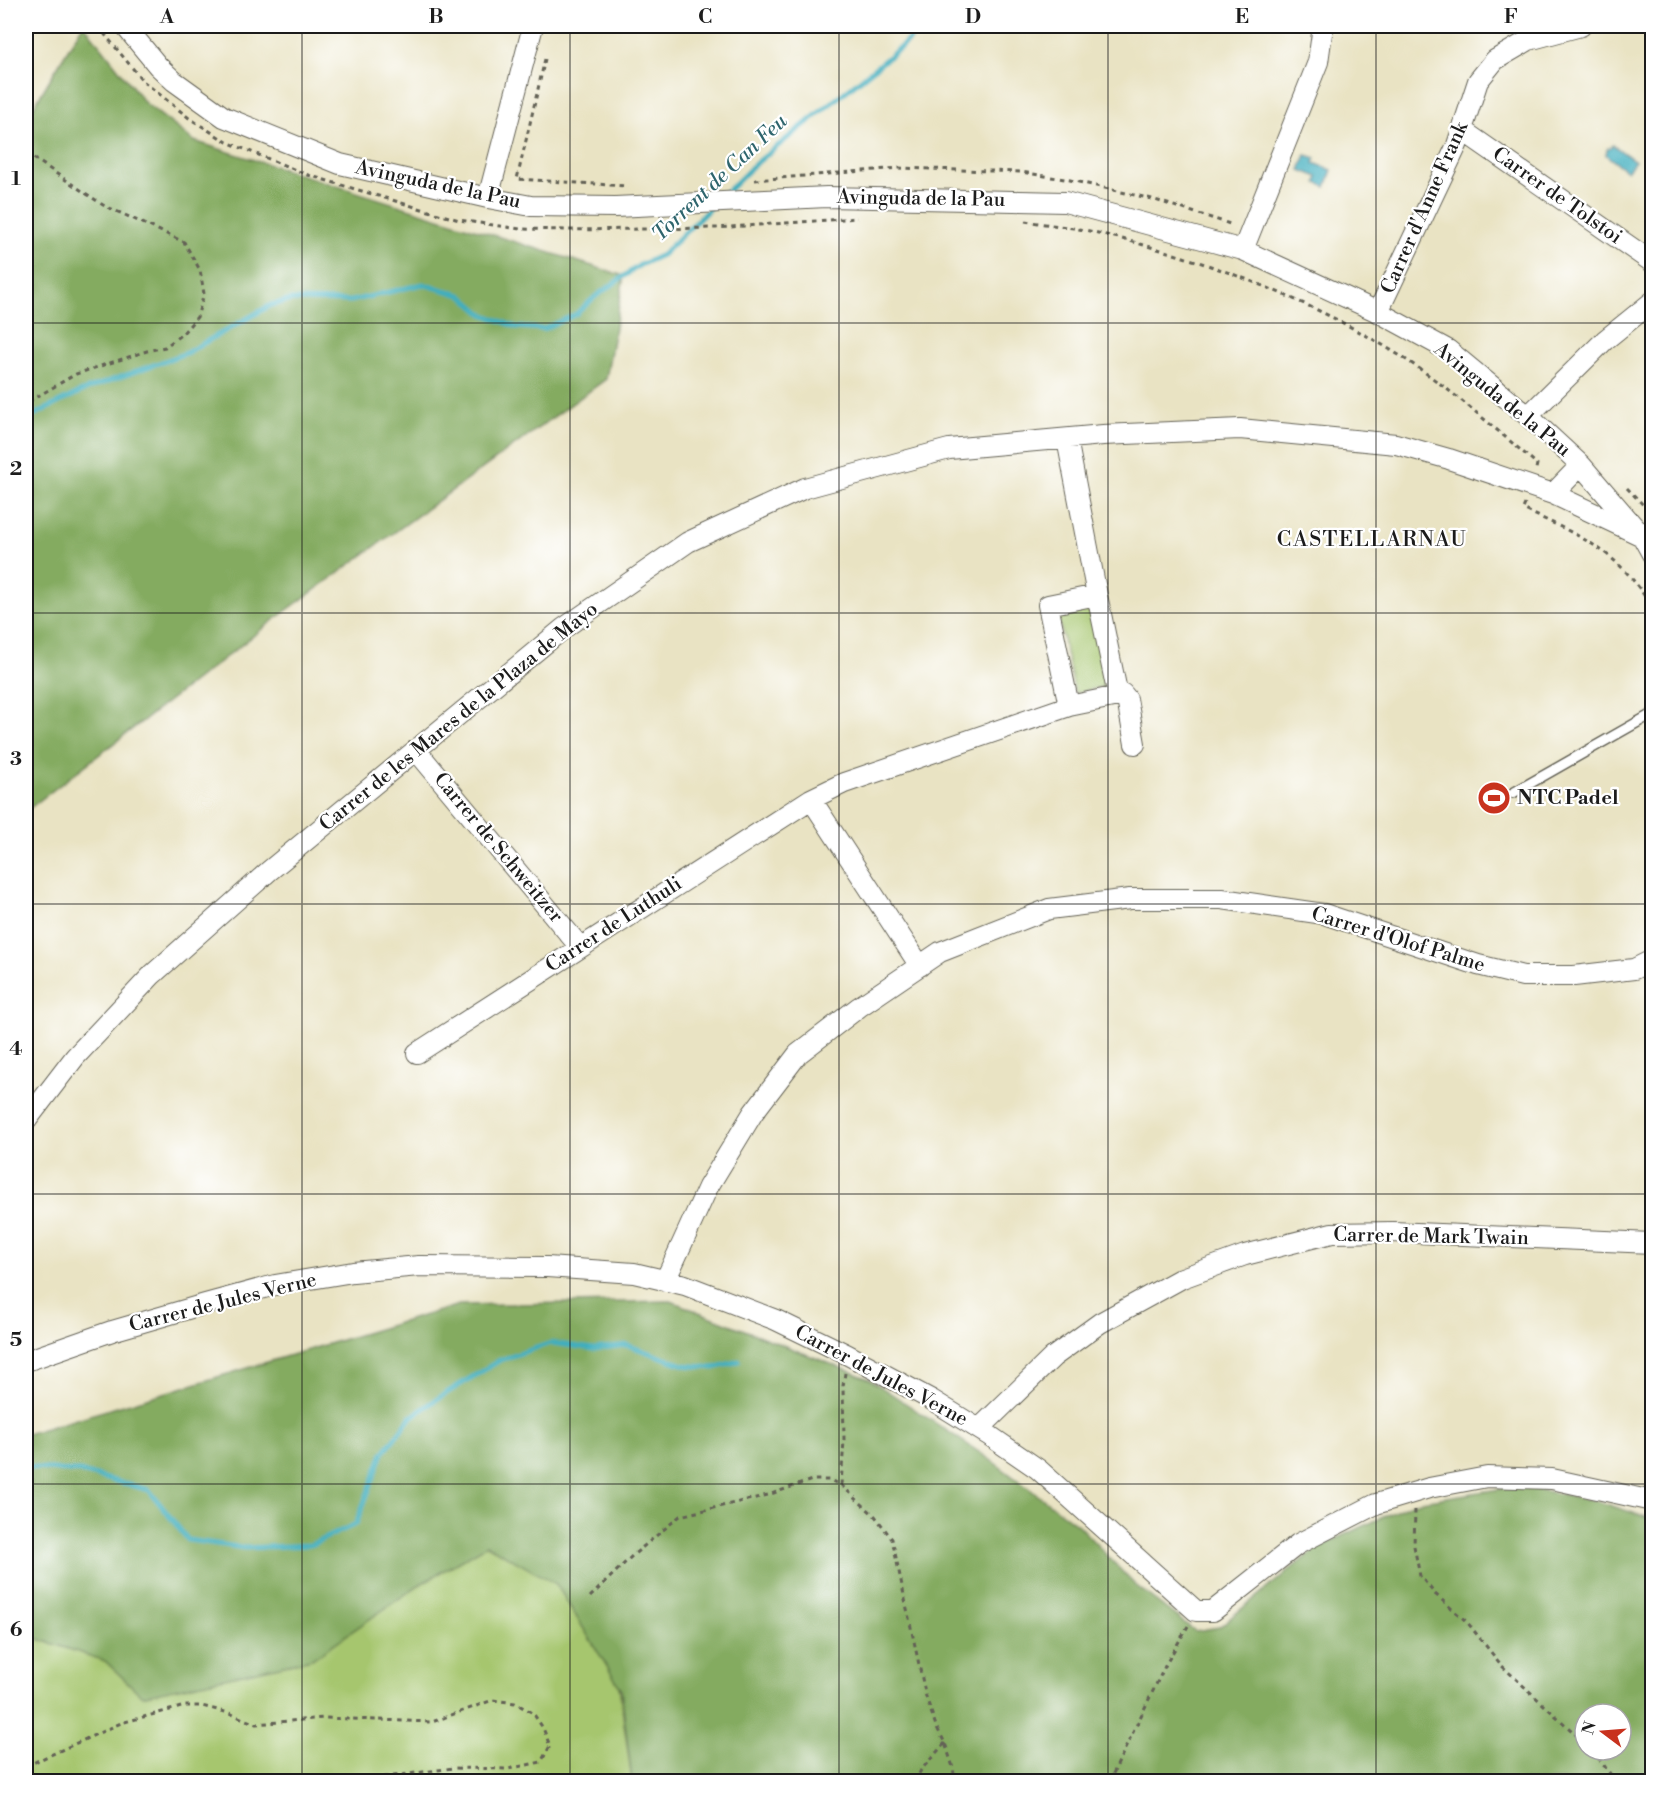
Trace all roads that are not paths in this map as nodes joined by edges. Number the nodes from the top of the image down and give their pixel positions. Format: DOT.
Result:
graph roads {
  1 [pos="125,26"];
  2 [pos="533,26"];
  3 [pos="1323,26"];
  4 [pos="1581,26"];
  5 [pos="1462,130"];
  6 [pos="488,198"];
  7 [pos="1243,250"];
  8 [pos="1653,262"];
  9 [pos="1653,302"];
  10 [pos="1378,312"];
  11 [pos="1528,416"];
  12 [pos="1067,439"];
  13 [pos="1581,465"];
  14 [pos="1553,494"];
  15 [pos="1647,533"];
  16 [pos="1653,554"];
  17 [pos="1097,595"];
  18 [pos="1118,696"];
  19 [pos="1069,706"];
  20 [pos="1653,714"];
  21 [pos="1135,744"];
  22 [pos="416,750"];
  23 [pos="1513,793"];
  24 [pos="811,799"];
  25 [pos="580,947"];
  26 [pos="1653,960"];
  27 [pos="920,966"];
  28 [pos="417,1053"];
  29 [pos="26,1121"];
  30 [pos="1653,1243"];
  31 [pos="665,1281"];
  32 [pos="26,1361"];
  33 [pos="979,1429"];
  34 [pos="1653,1501"];
  1 -- 6 [label="street, Avinguda de la Pau"];
  2 -- 6 [label="street"];
  3 -- 7 [label="street"];
  4 -- 5 [label="street, Carrer d'Anne Frank"];
  5 -- 8 [label="street, Carrer de Tolstoi"];
  5 -- 10 [label="street, Carrer d'Anne Frank"];
  6 -- 7 [label="street, Avinguda de la Pau"];
  7 -- 10 [label="street, Avinguda de la Pau"];
  9 -- 11 [label="street"];
  10 -- 11 [label="street, Avinguda de la Pau"];
  11 -- 13 [label="street, Avinguda de la Pau"];
  12 -- 14 [label="street, Carrer de les Mares de la Plaza de Mayo"];
  12 -- 17 [label="street"];
  12 -- 22 [label="street, Carrer de les Mares de la Plaza de Mayo"];
  13 -- 14 [label="street"];
  13 -- 15 [label="street, Avinguda de la Pau"];
  14 -- 15 [label="street, Carrer de les Mares de la Plaza de Mayo"];
  15 -- 16 [label="street, Avinguda de la Pau"];
  17 -- 18 [label="street"];
  17 -- 19 [label="street"];
  18 -- 19 [label="street, Carrer de Luthuli"];
  18 -- 21 [label="street"];
  19 -- 24 [label="street, Carrer de Luthuli"];
  20 -- 23 [label="lane"];
  22 -- 25 [label="street, Carrer de Schweitzer"];
  22 -- 29 [label="street, Carrer de les Mares de la Plaza de Mayo"];
  24 -- 25 [label="street, Carrer de Luthuli"];
  24 -- 27 [label="street"];
  25 -- 28 [label="street, Carrer de Luthuli"];
  26 -- 27 [label="street, Carrer d'Olof Palme"];
  27 -- 31 [label="street, Carrer d'Olof Palme"];
  30 -- 33 [label="street, Carrer de Mark Twain"];
  31 -- 32 [label="street, Carrer de Jules Verne"];
  31 -- 33 [label="street, Carrer de Jules Verne"];
  33 -- 34 [label="street, Carrer de Jules Verne"];
}
